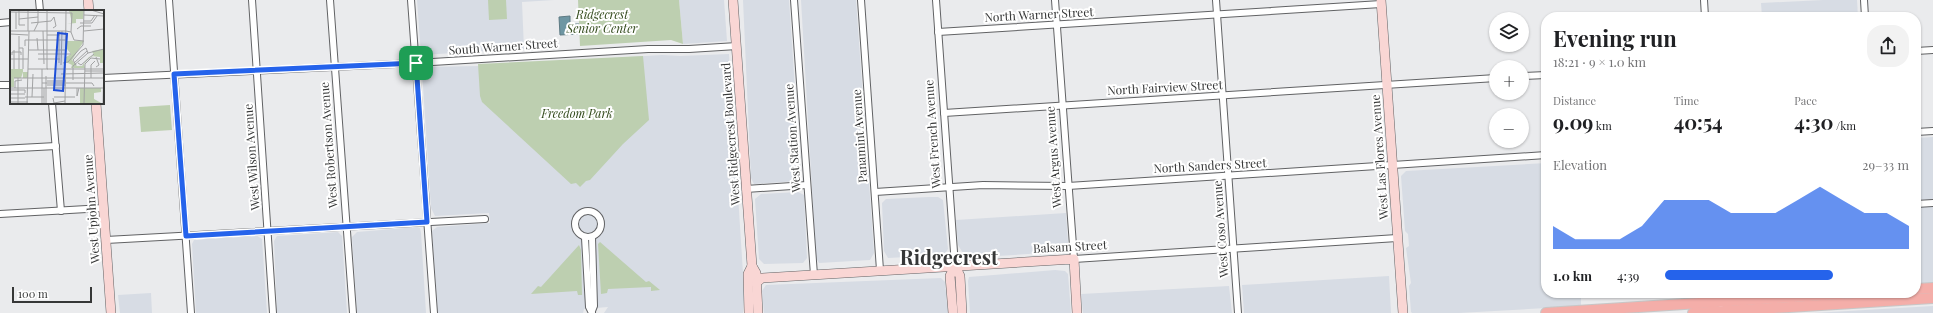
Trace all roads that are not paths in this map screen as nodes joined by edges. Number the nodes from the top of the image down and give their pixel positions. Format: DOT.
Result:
graph roads {
  1 [pos="39,0"];
  2 [pos="88,0"];
  3 [pos="170,0"];
  4 [pos="252,0"];
  5 [pos="330,0"];
  6 [pos="411,0"];
  7 [pos="733,0"];
  8 [pos="794,0"];
  9 [pos="861,0"];
  10 [pos="936,0"];
  11 [pos="1055,0"];
  12 [pos="1216,0"];
  13 [pos="1704,0"];
  14 [pos="1864,0"];
  15 [pos="1381,2"];
  16 [pos="40,10"];
  17 [pos="89,10"];
  18 [pos="1705,12"];
  19 [pos="1865,12"];
  20 [pos="1218,14"];
  21 [pos="10,22"];
  22 [pos="0,23"];
  23 [pos="1057,24"];
  24 [pos="938,32"];
  25 [pos="737,46"];
  26 [pos="1933,50"];
  27 [pos="1921,51"];
  28 [pos="416,63"];
  29 [pos="334,67"];
  30 [pos="257,70"];
  31 [pos="174,74"];
  32 [pos="1541,75"];
  33 [pos="1529,76"];
  34 [pos="104,78"];
  35 [pos="1489,78"];
  36 [pos="1387,85"];
  37 [pos="1223,95"];
  38 [pos="52,104"];
  39 [pos="96,104"];
  40 [pos="1063,105"];
  41 [pos="944,113"];
  42 [pos="1933,131"];
  43 [pos="1921,132"];
  44 [pos="56,146"];
  45 [pos="0,149"];
  46 [pos="1541,155"];
  47 [pos="1392,165"];
  48 [pos="1228,176"];
  49 [pos="807,185"];
  50 [pos="1068,186"];
  51 [pos="949,188"];
  52 [pos="746,189"];
  53 [pos="875,192"];
  54 [pos="1933,203"];
  55 [pos="1921,204"];
  56 [pos="104,208"];
  57 [pos="61,211"];
  58 [pos="0,214"];
  59 [pos="485,219"];
  60 [pos="427,222"];
  61 [pos="347,227"];
  62 [pos="268,231"];
  63 [pos="186,236"];
  64 [pos="588,237"];
  65 [pos="1397,238"];
  66 [pos="106,240"];
  67 [pos="1233,249"];
  68 [pos="1074,259"];
  69 [pos="752,266"];
  70 [pos="955,266"];
  71 [pos="880,270"];
  72 [pos="814,274"];
  73 [pos="756,283"];
  74 [pos="1933,288"];
  75 [pos="1921,289"];
  76 [pos="748,290"];
  77 [pos="1781,298"];
  78 [pos="1933,298"];
  79 [pos="1721,302"];
  80 [pos="592,312"];
  81 [pos="1573,312"];
  82 [pos="111,313"];
  83 [pos="191,313"];
  84 [pos="273,313"];
  85 [pos="353,313"];
  86 [pos="434,313"];
  87 [pos="749,313"];
  88 [pos="758,313"];
  89 [pos="953,313"];
  90 [pos="962,313"];
  91 [pos="1077,313"];
  92 [pos="1238,313"];
  93 [pos="1402,313"];
  94 [pos="1546,313"];
  95 [pos="1693,313"];
  1 -- 16 [label="street"];
  2 -- 17 [label="main road"];
  3 -- 31 [label="street"];
  4 -- 30 [label="street, West Wilson Avenue"];
  5 -- 29 [label="street, West Robertson Avenue"];
  6 -- 28 [label="street"];
  7 -- 25 [label="main road, West Ridgecrest Boulevard"];
  8 -- 49 [label="street, West Station Avenue"];
  9 -- 53 [label="street, Panamint Avenue"];
  10 -- 24 [label="street, West French Avenue"];
  11 -- 23 [label="street, West Argus Avenue"];
  12 -- 20 [label="street, West Coso Avenue"];
  13 -- 18 [label="street"];
  14 -- 19 [label="street"];
  15 -- 20 [label="street, North Warner Street"];
  15 -- 36 [label="main road, West Las Flores Avenue"];
  20 -- 23 [label="street, North Warner Street"];
  20 -- 37 [label="street, West Coso Avenue"];
  21 -- 22 [label="street"];
  23 -- 24 [label="street, North Warner Street"];
  23 -- 40 [label="street, West Argus Avenue"];
  24 -- 41 [label="street, West French Avenue"];
  25 -- 28 [label="street, South Warner Street"];
  25 -- 52 [label="main road, West Ridgecrest Boulevard"];
  26 -- 27 [label="street"];
  28 -- 29 [label="street, South Warner Street"];
  28 -- 60 [label="street"];
  29 -- 30 [label="street, South Warner Street"];
  29 -- 61 [label="street, West Robertson Avenue"];
  30 -- 31 [label="street, South Warner Street"];
  30 -- 62 [label="street, West Wilson Avenue"];
  31 -- 34 [label="street, South Warner Street"];
  31 -- 63 [label="street"];
  32 -- 33 [label="street"];
  35 -- 36 [label="street, North Fairview Street"];
  36 -- 37 [label="street, North Fairview Street"];
  36 -- 47 [label="main road, West Las Flores Avenue"];
  37 -- 40 [label="street, North Fairview Street"];
  37 -- 48 [label="street, West Coso Avenue"];
  38 -- 44 [label="street"];
  39 -- 56 [label="main road, West Upjohn Avenue"];
  40 -- 41 [label="street, North Fairview Street"];
  40 -- 50 [label="street, West Argus Avenue"];
  41 -- 51 [label="street, West French Avenue"];
  42 -- 43 [label="street"];
  44 -- 45 [label="street"];
  44 -- 57 [label="street"];
  46 -- 47 [label="street, North Sanders Street"];
  47 -- 48 [label="street, North Sanders Street"];
  47 -- 65 [label="main road, West Las Flores Avenue"];
  48 -- 50 [label="street, North Sanders Street"];
  48 -- 67 [label="street, West Coso Avenue"];
  49 -- 52 [label="street"];
  49 -- 72 [label="street, West Station Avenue"];
  50 -- 51 [label="street, North Sanders Street"];
  50 -- 68 [label="street, West Argus Avenue"];
  51 -- 53 [label="street, North Sanders Street"];
  51 -- 70 [label="street, West French Avenue"];
  52 -- 69 [label="main road, West Ridgecrest Boulevard"];
  53 -- 71 [label="street, Panamint Avenue"];
  54 -- 55 [label="street"];
  56 -- 57 [label="street"];
  56 -- 66 [label="main road, West Upjohn Avenue"];
  57 -- 58 [label="street"];
  59 -- 60 [label="street"];
  60 -- 61 [label="street"];
  60 -- 86 [label="street"];
  61 -- 62 [label="street"];
  61 -- 85 [label="street, West Robertson Avenue"];
  62 -- 63 [label="street"];
  62 -- 84 [label="street, West Wilson Avenue"];
  63 -- 66 [label="street"];
  63 -- 83 [label="street"];
  64 -- 64 [label="street"];
  64 -- 80 [label="street"];
  65 -- 67 [label="street, Balsam Street"];
  65 -- 93 [label="main road, West Las Flores Avenue"];
  66 -- 82 [label="main road, West Upjohn Avenue"];
  67 -- 68 [label="street, Balsam Street"];
  67 -- 92 [label="street, West Coso Avenue"];
  68 -- 70 [label="main road, Balsam Street"];
  68 -- 91 [label="main road, West Argus Avenue"];
  69 -- 73 [label="main road, West Ridgecrest Boulevard"];
  69 -- 76 [label="main road, West Ridgecrest Boulevard"];
  70 -- 71 [label="main road, Balsam Street"];
  70 -- 89 [label="main road, West French Avenue"];
  70 -- 90 [label="main road, West French Avenue"];
  71 -- 72 [label="main road, Balsam Street"];
  72 -- 73 [label="main road, Balsam Street"];
  73 -- 76 [label="street, Balsam Street"];
  73 -- 88 [label="main road, West Ridgecrest Boulevard"];
  74 -- 75 [label="main road"];
  76 -- 87 [label="main road, West Ridgecrest Boulevard"];
  77 -- 79 [label="main road"];
  78 -- 79 [label="main road"];
  79 -- 81 [label="main road"];
  79 -- 95 [label="main road"];
  81 -- 94 [label="main road"];
}
